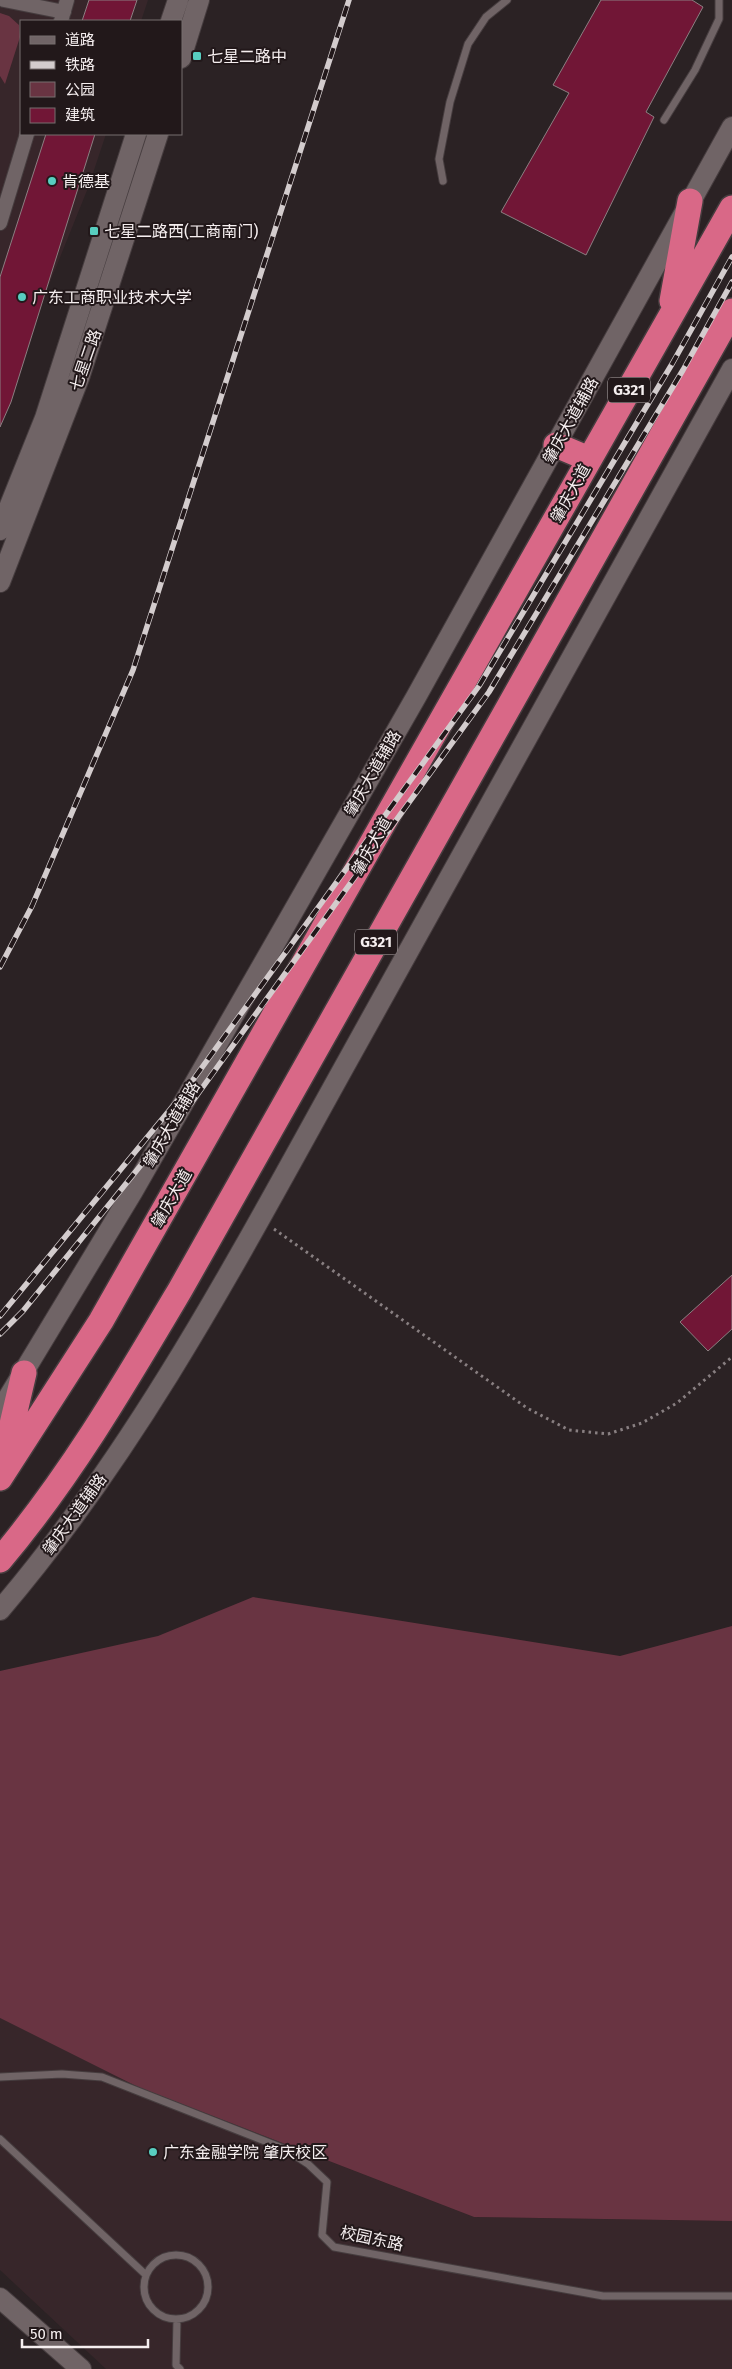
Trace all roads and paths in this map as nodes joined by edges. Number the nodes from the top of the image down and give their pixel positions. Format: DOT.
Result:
graph roads {
  1 [pos="4,0"];
  2 [pos="178,0"];
  3 [pos="199,0"];
  4 [pos="507,0"];
  5 [pos="719,0"];
  6 [pos="64,11"];
  7 [pos="171,20"];
  8 [pos="182,55"];
  9 [pos="664,120"];
  10 [pos="732,127"];
  11 [pos="27,135"];
  12 [pos="136,135"];
  13 [pos="158,135"];
  14 [pos="443,180"];
  15 [pos="690,200"];
  16 [pos="732,208"];
  17 [pos="0,223"];
  18 [pos="732,311"];
  19 [pos="668,321"];
  20 [pos="732,369"];
  21 [pos="556,445"];
  22 [pos="589,459"];
  23 [pos="0,530"];
  24 [pos="0,582"];
  25 [pos="259,1219"];
  26 [pos="732,1357"];
  27 [pos="24,1373"];
  28 [pos="0,1411"];
  29 [pos="0,1476"];
  30 [pos="0,1560"];
  31 [pos="0,1610"];
  32 [pos="0,2078"];
  33 [pos="0,2139"];
  34 [pos="146,2275"];
  35 [pos="732,2296"];
  36 [pos="0,2298"];
  37 [pos="177,2319"];
  38 [pos="81,2369"];
  39 [pos="180,2369"];
  1 -- 6 [label="street"];
  2 -- 7 [label="street"];
  3 -- 8 [label="street"];
  4 -- 14 [label="lane"];
  5 -- 9 [label="lane"];
  10 -- 15 [label="street, 肇庆大道辅路"];
  11 -- 17 [label="street"];
  12 -- 23 [label="street, 七星二路"];
  13 -- 24 [label="street, 七星二路"];
  15 -- 19 [label="highway"];
  15 -- 21 [label="street, 肇庆大道辅路"];
  16 -- 19 [label="highway, 肇庆大道 / G321"];
  18 -- 30 [label="highway, G321"];
  19 -- 22 [label="highway, 肇庆大道 / G321"];
  20 -- 25 [label="street, 肇庆大道辅路"];
  21 -- 22 [label="highway"];
  21 -- 27 [label="street, 肇庆大道辅路"];
  22 -- 29 [label="highway, 肇庆大道 / G321"];
  25 -- 26 [label="path"];
  25 -- 31 [label="street, 肇庆大道辅路"];
  27 -- 28 [label="street, 肇庆大道辅路"];
  27 -- 29 [label="highway"];
  32 -- 35 [label="lane, 校园东路"];
  33 -- 34 [label="lane"];
  34 -- 37 [label="lane"];
  34 -- 37 [label="lane"];
  36 -- 38 [label="street"];
  37 -- 39 [label="lane"];
}
